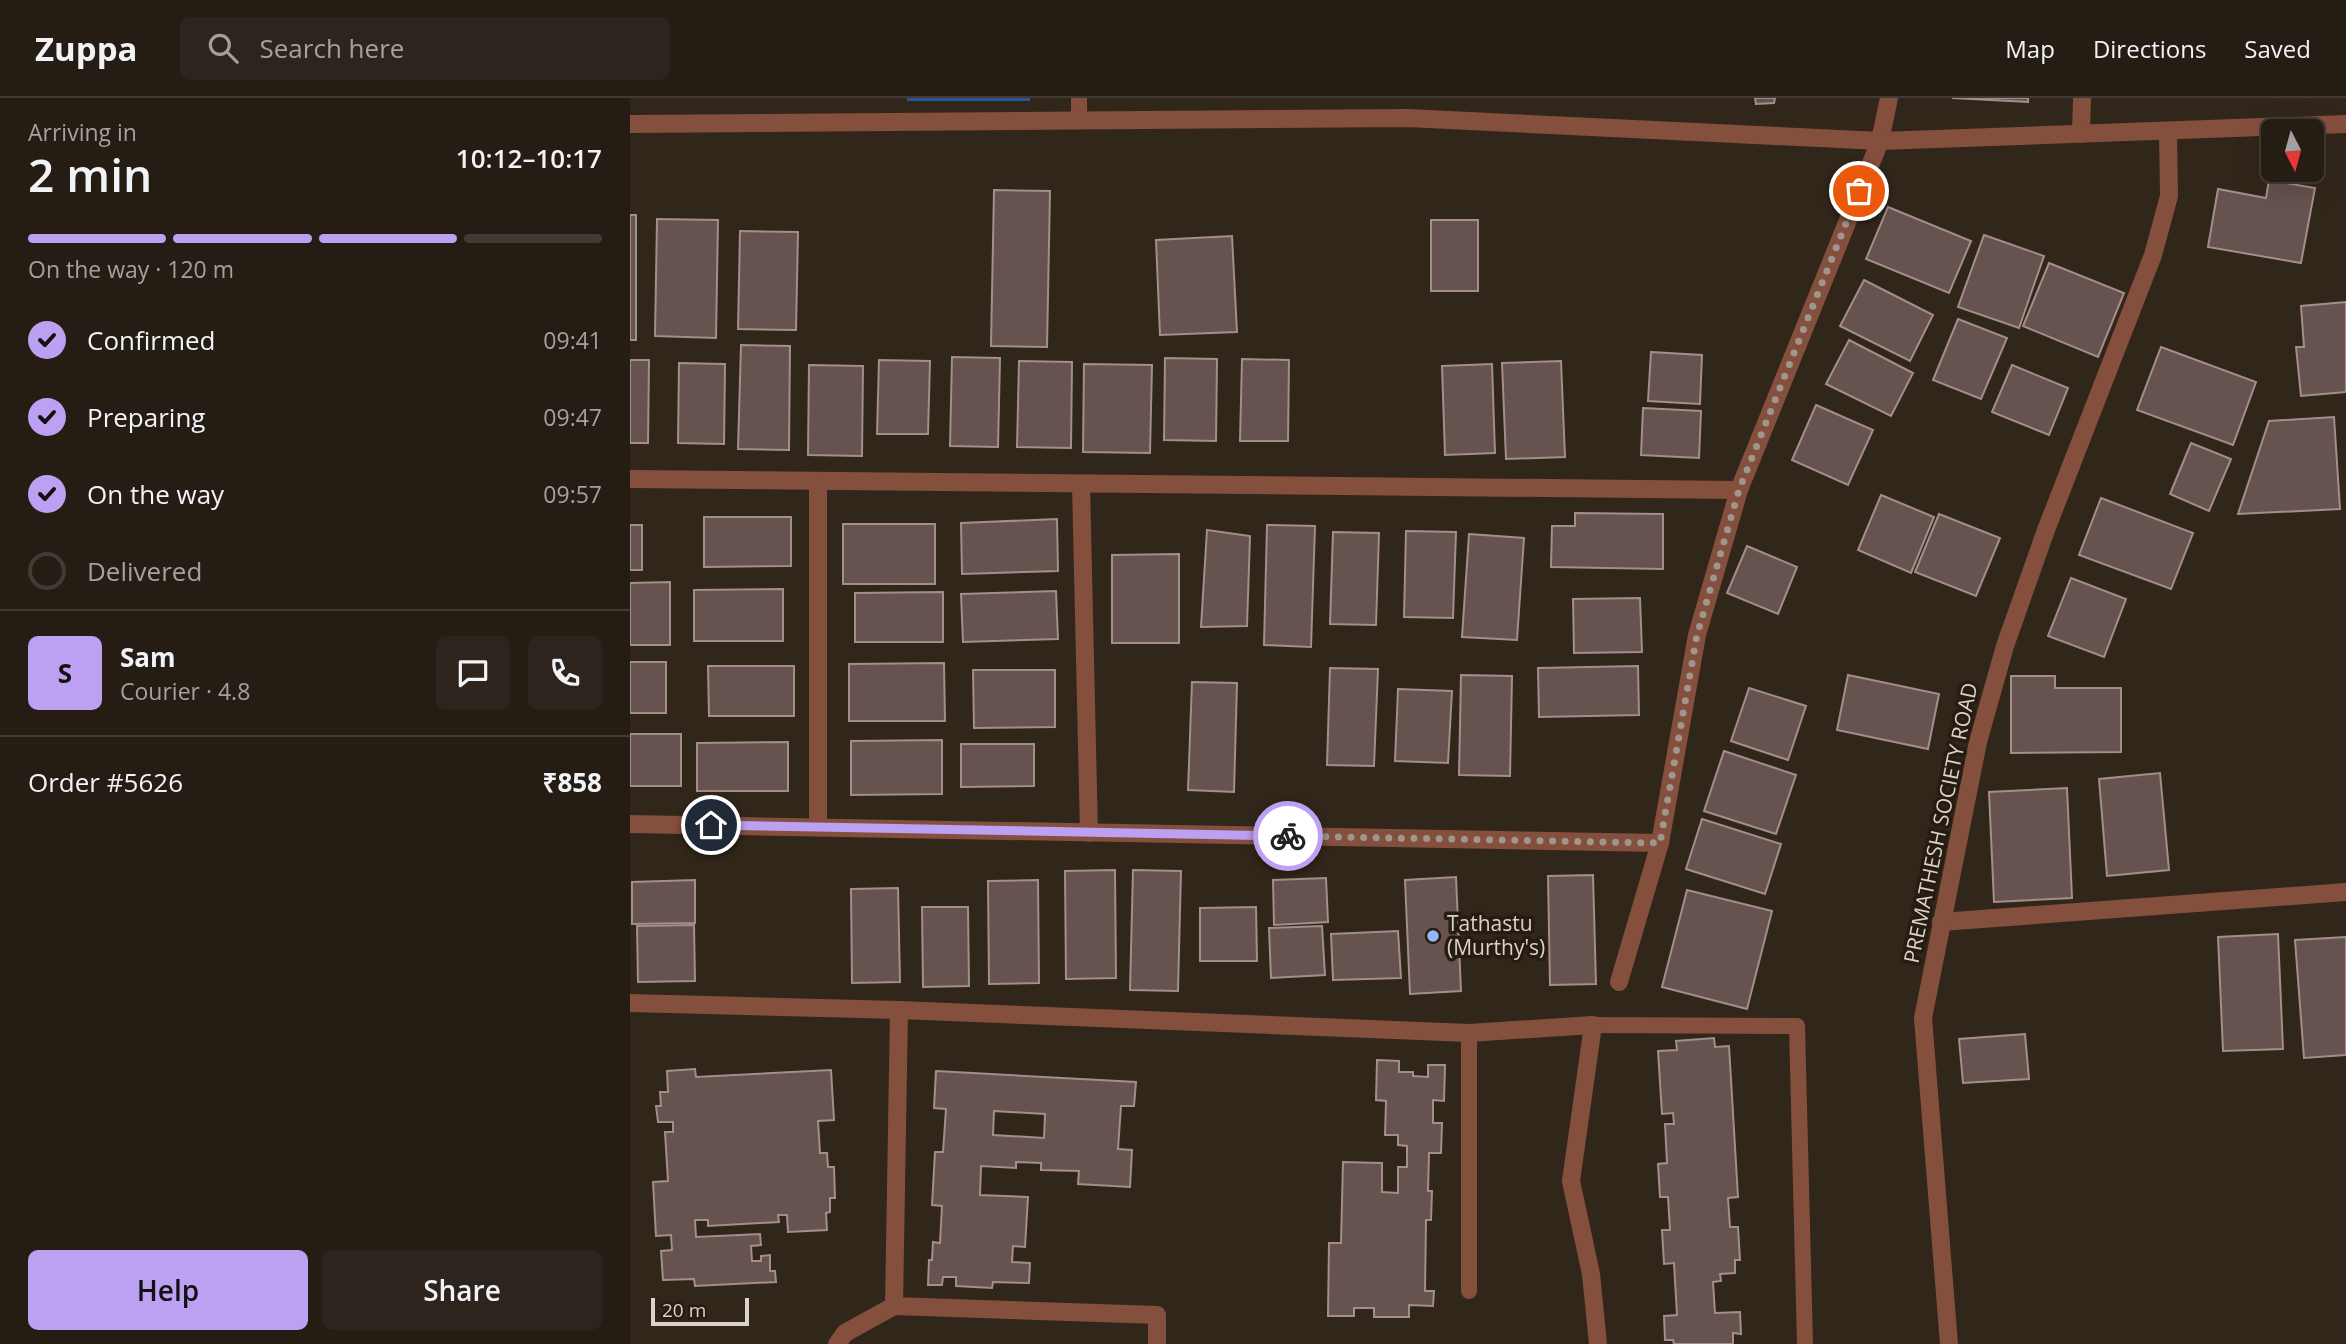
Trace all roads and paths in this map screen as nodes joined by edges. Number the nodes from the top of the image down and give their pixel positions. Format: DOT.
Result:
graph roads {
  1 [pos="1079,98"];
  2 [pos="1889,98"];
  3 [pos="2082,98"];
  4 [pos="1079,121"];
  5 [pos="630,124"];
  6 [pos="2346,124"];
  7 [pos="2168,131"];
  8 [pos="2081,134"];
  9 [pos="1880,141"];
  10 [pos="630,479"];
  11 [pos="818,481"];
  12 [pos="1082,484"];
  13 [pos="1739,490"];
  14 [pos="630,824"];
  15 [pos="818,827"];
  16 [pos="1089,833"];
  17 [pos="1660,843"];
  18 [pos="2346,892"];
  19 [pos="1941,922"];
  20 [pos="1619,982"];
  21 [pos="630,1003"];
  22 [pos="899,1010"];
  23 [pos="1593,1025"];
  24 [pos="1469,1033"];
  25 [pos="1469,1291"];
  26 [pos="894,1306"];
  27 [pos="837,1344"];
  28 [pos="1157,1344"];
  29 [pos="1598,1344"];
  30 [pos="1805,1344"];
  31 [pos="1949,1344"];
  1 -- 4 [label="lane"];
  2 -- 9 [label="street"];
  3 -- 8 [label="street"];
  4 -- 5 [label="street"];
  4 -- 9 [label="street"];
  6 -- 7 [label="street"];
  7 -- 8 [label="street"];
  7 -- 19 [label="street, PREMATHESH SOCIETY ROAD"];
  8 -- 9 [label="street"];
  9 -- 13 [label="street"];
  10 -- 11 [label="street"];
  11 -- 12 [label="street"];
  11 -- 15 [label="street"];
  12 -- 13 [label="street"];
  12 -- 16 [label="street"];
  13 -- 17 [label="street"];
  14 -- 15 [label="street"];
  15 -- 16 [label="street"];
  16 -- 17 [label="street"];
  17 -- 20 [label="street"];
  18 -- 19 [label="street"];
  19 -- 31 [label="street, PREMATHESH SOCIETY ROAD"];
  21 -- 22 [label="street"];
  22 -- 24 [label="street"];
  22 -- 26 [label="street"];
  23 -- 24 [label="street"];
  23 -- 29 [label="street"];
  23 -- 30 [label="lane"];
  24 -- 25 [label="lane"];
  26 -- 27 [label="street"];
  26 -- 28 [label="street"];
}
